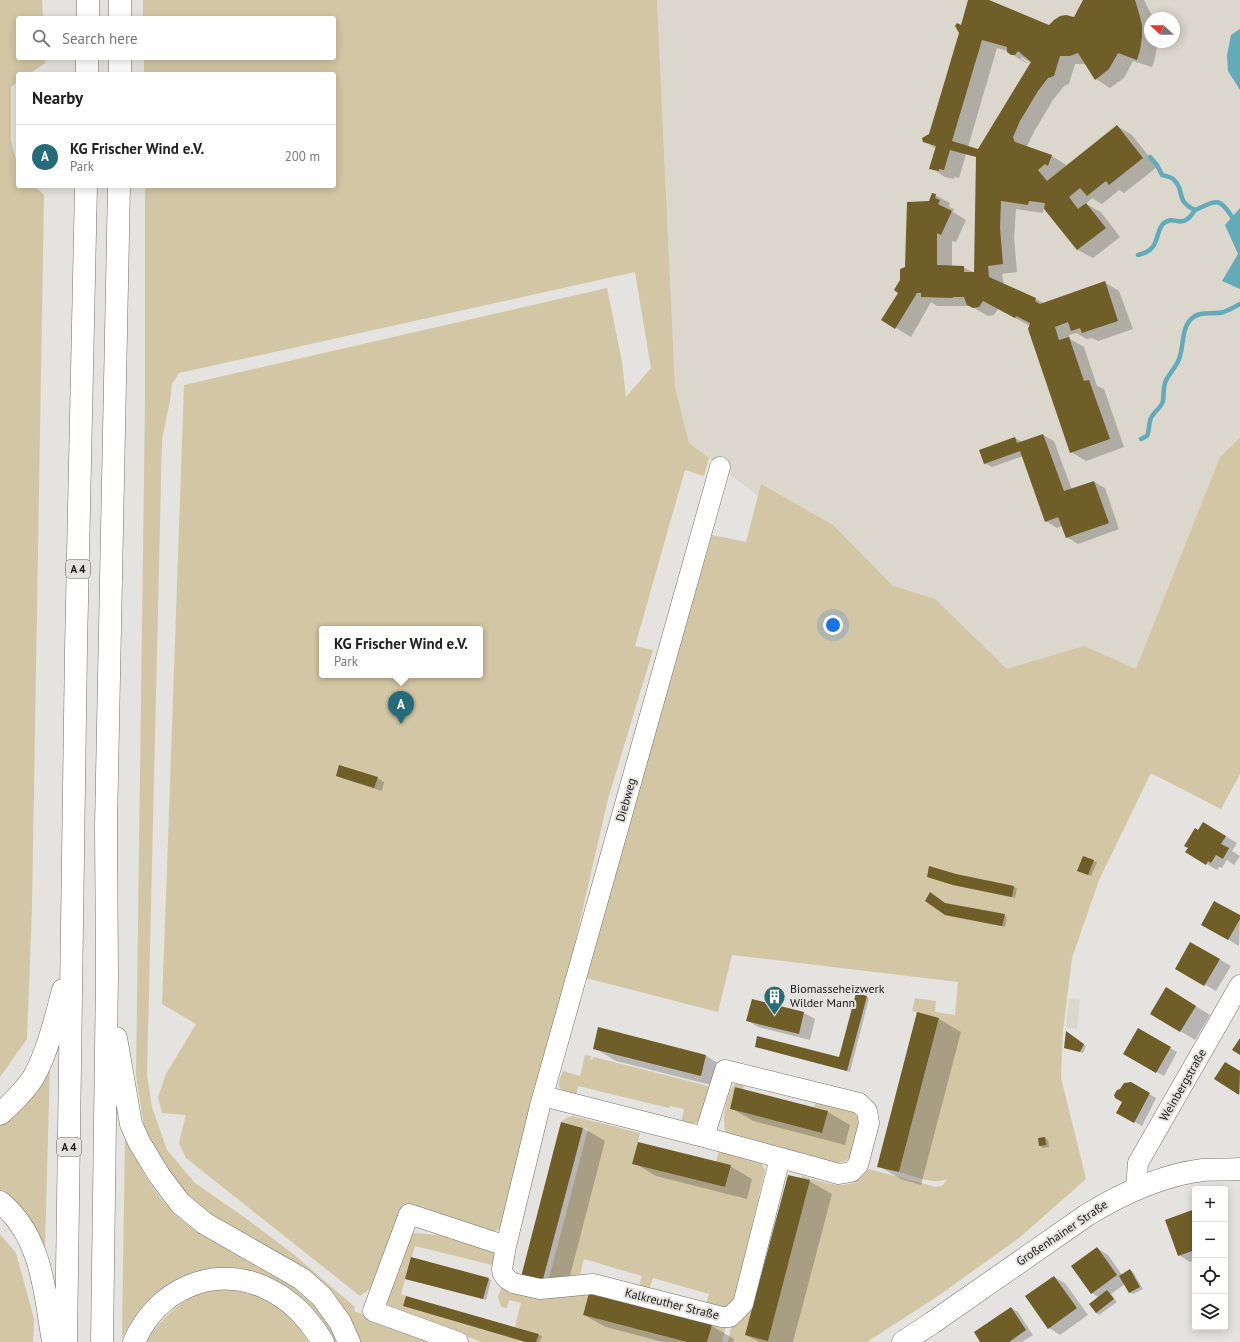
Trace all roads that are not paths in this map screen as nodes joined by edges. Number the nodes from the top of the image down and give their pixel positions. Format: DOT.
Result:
graph roads {
  1 [pos="88,0"];
  2 [pos="120,0"];
  3 [pos="88,16"];
  4 [pos="120,16"];
  5 [pos="87,60"];
  6 [pos="120,60"];
  7 [pos="87,72"];
  8 [pos="120,72"];
  9 [pos="86,188"];
  10 [pos="119,188"];
  11 [pos="720,467"];
  12 [pos="72,952"];
  13 [pos="106,976"];
  14 [pos="1240,985"];
  15 [pos="543,1096"];
  16 [pos="0,1114"];
  17 [pos="704,1137"];
  18 [pos="780,1158"];
  19 [pos="1240,1169"];
  20 [pos="1136,1189"];
  21 [pos="0,1202"];
  22 [pos="506,1246"];
  23 [pos="53,1342"];
  24 [pos="66,1342"];
  25 [pos="102,1342"];
  26 [pos="134,1342"];
  27 [pos="323,1342"];
  28 [pos="348,1342"];
  29 [pos="458,1342"];
  30 [pos="903,1342"];
  1 -- 3 [label="main road"];
  2 -- 4 [label="main road"];
  5 -- 7 [label="main road"];
  6 -- 8 [label="main road"];
  9 -- 12 [label="main road, A 4"];
  10 -- 13 [label="main road"];
  11 -- 15 [label="street, Diebweg"];
  12 -- 16 [label="main road"];
  12 -- 24 [label="main road, A 4"];
  13 -- 25 [label="main road"];
  13 -- 28 [label="main road"];
  14 -- 20 [label="street, Weinbergstraße"];
  15 -- 17 [label="street"];
  15 -- 22 [label="street, Kalkreuther Straße"];
  17 -- 18 [label="street"];
  17 -- 18 [label="street"];
  18 -- 22 [label="street, Kalkreuther Straße"];
  19 -- 20 [label="main road, Großenhainer Straße"];
  20 -- 30 [label="main road, Großenhainer Straße"];
  21 -- 23 [label="main road"];
  22 -- 29 [label="street"];
  26 -- 27 [label="main road"];
}
